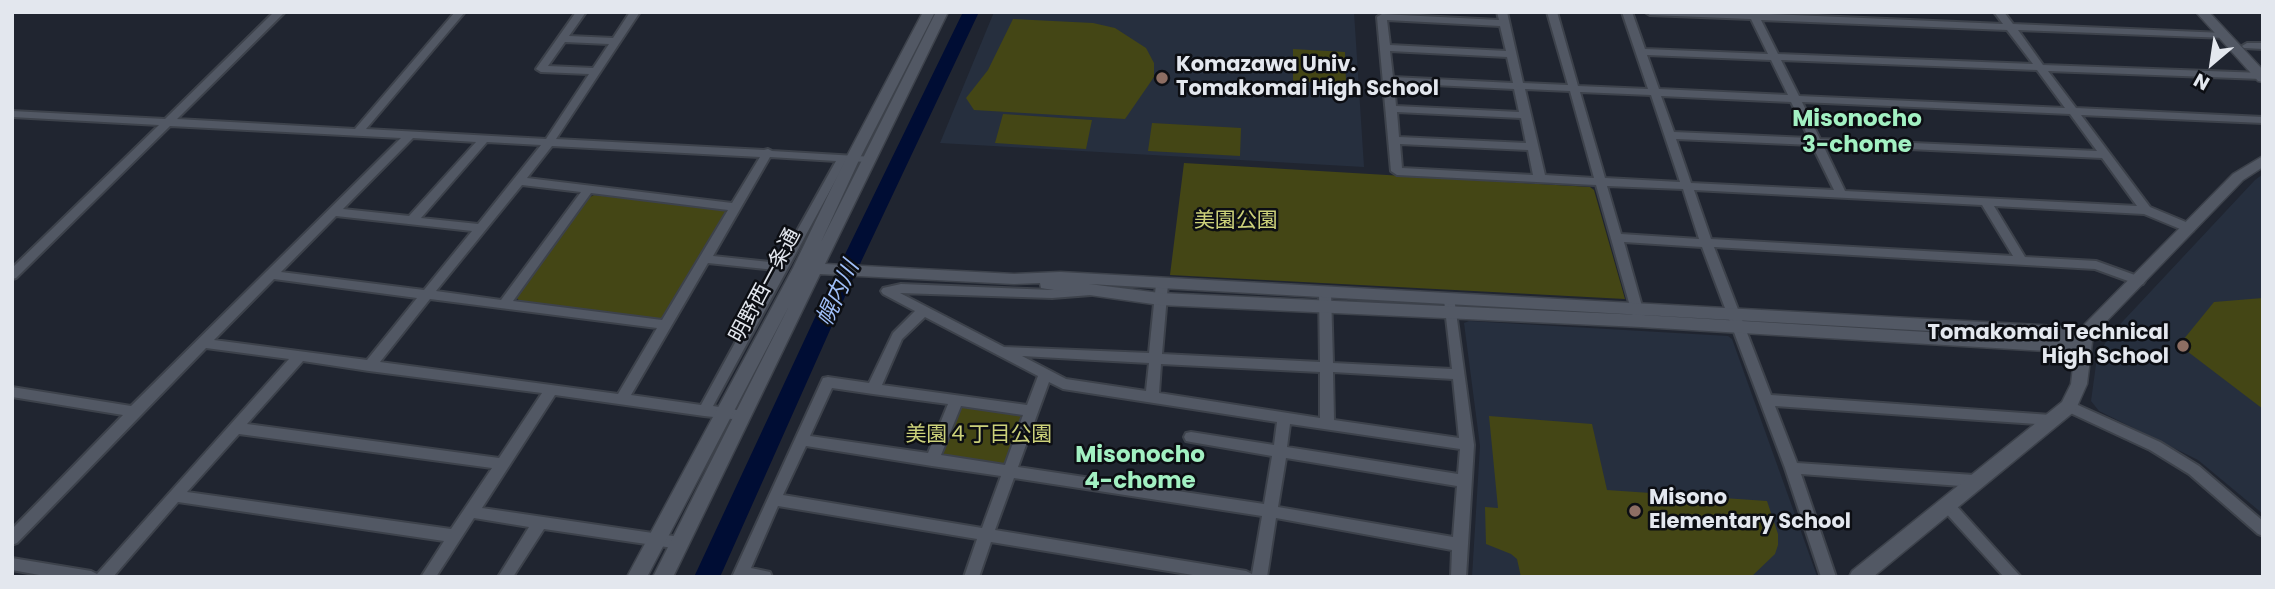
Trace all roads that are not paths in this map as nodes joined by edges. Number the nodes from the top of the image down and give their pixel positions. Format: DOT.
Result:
graph roads {
  1 [pos="280,12"];
  2 [pos="460,12"];
  3 [pos="581,12"];
  4 [pos="635,12"];
  5 [pos="929,12"];
  6 [pos="942,12"];
  7 [pos="1552,12"];
  8 [pos="1627,12"];
  9 [pos="1650,12"];
  10 [pos="1999,12"];
  11 [pos="2202,12"];
  12 [pos="2215,12"];
  13 [pos="1804,15"];
  14 [pos="1450,16"];
  15 [pos="1755,17"];
  16 [pos="1503,18"];
  17 [pos="2010,27"];
  18 [pos="2224,36"];
  19 [pos="562,38"];
  20 [pos="616,41"];
  21 [pos="2247,46"];
  22 [pos="2263,46"];
  23 [pos="1385,48"];
  24 [pos="1640,52"];
  25 [pos="1512,54"];
  26 [pos="1774,58"];
  27 [pos="2263,62"];
  28 [pos="2040,67"];
  29 [pos="596,71"];
  30 [pos="2262,77"];
  31 [pos="1388,79"];
  32 [pos="1519,85"];
  33 [pos="1574,88"];
  34 [pos="1653,92"];
  35 [pos="1794,98"];
  36 [pos="1391,109"];
  37 [pos="2070,109"];
  38 [pos="12,114"];
  39 [pos="1526,115"];
  40 [pos="2263,120"];
  41 [pos="170,121"];
  42 [pos="358,132"];
  43 [pos="1669,135"];
  44 [pos="410,136"];
  45 [pos="483,140"];
  46 [pos="1394,141"];
  47 [pos="549,142"];
  48 [pos="1817,142"];
  49 [pos="1533,147"];
  50 [pos="768,152"];
  51 [pos="2105,155"];
  52 [pos="855,158"];
  53 [pos="2263,160"];
  54 [pos="1540,178"];
  55 [pos="519,181"];
  56 [pos="1600,182"];
  57 [pos="1688,186"];
  58 [pos="588,190"];
  59 [pos="1841,193"];
  60 [pos="1985,201"];
  61 [pos="737,207"];
  62 [pos="2146,210"];
  63 [pos="335,212"];
  64 [pos="412,220"];
  65 [pos="479,228"];
  66 [pos="2189,228"];
  67 [pos="1617,238"];
  68 [pos="1707,244"];
  69 [pos="706,259"];
  70 [pos="2022,261"];
  71 [pos="782,267"];
  72 [pos="814,269"];
  73 [pos="12,275"];
  74 [pos="272,275"];
  75 [pos="1014,279"];
  76 [pos="2139,281"];
  77 [pos="1161,291"];
  78 [pos="1087,292"];
  79 [pos="428,293"];
  80 [pos="1325,298"];
  81 [pos="504,304"];
  82 [pos="1451,306"];
  83 [pos="923,311"];
  84 [pos="1639,314"];
  85 [pos="1735,320"];
  86 [pos="666,325"];
  87 [pos="2084,342"];
  88 [pos="204,343"];
  89 [pos="1004,350"];
  90 [pos="299,357"];
  91 [pos="1157,358"];
  92 [pos="369,366"];
  93 [pos="1328,368"];
  94 [pos="1045,374"];
  95 [pos="1459,374"];
  96 [pos="873,389"];
  97 [pos="12,392"];
  98 [pos="550,392"];
  99 [pos="1152,397"];
  100 [pos="1766,400"];
  101 [pos="621,401"];
  102 [pos="956,401"];
  103 [pos="2069,406"];
  104 [pos="705,411"];
  105 [pos="1031,411"];
  106 [pos="134,412"];
  107 [pos="722,413"];
  108 [pos="743,415"];
  109 [pos="1284,418"];
  110 [pos="2051,420"];
  111 [pos="1327,424"];
  112 [pos="236,428"];
  113 [pos="1191,438"];
  114 [pos="803,440"];
  115 [pos="1466,444"];
  116 [pos="1280,452"];
  117 [pos="932,460"];
  118 [pos="500,464"];
  119 [pos="1792,468"];
  120 [pos="1009,473"];
  121 [pos="1464,481"];
  122 [pos="1974,481"];
  123 [pos="174,496"];
  124 [pos="775,500"];
  125 [pos="1948,506"];
  126 [pos="1269,511"];
  127 [pos="471,512"];
  128 [pos="538,524"];
  129 [pos="2263,530"];
  130 [pos="986,534"];
  131 [pos="454,536"];
  132 [pos="12,539"];
  133 [pos="656,539"];
  134 [pos="680,543"];
  135 [pos="1461,545"];
  136 [pos="12,564"];
  137 [pos="740,575"];
  138 [pos="91,577"];
  139 [pos="103,577"];
  140 [pos="428,577"];
  141 [pos="505,577"];
  142 [pos="637,577"];
  143 [pos="663,577"];
  144 [pos="765,577"];
  145 [pos="971,577"];
  146 [pos="1246,577"];
  147 [pos="1259,577"];
  148 [pos="1458,577"];
  149 [pos="1829,577"];
  150 [pos="1859,577"];
  151 [pos="2014,577"];
  1 -- 41 [label="street"];
  2 -- 42 [label="street"];
  3 -- 19 [label="street"];
  4 -- 20 [label="street"];
  5 -- 52 [label="street, 明野西一条通"];
  6 -- 52 [label="street, 明野西一条通"];
  7 -- 33 [label="street"];
  8 -- 24 [label="street"];
  9 -- 15 [label="street"];
  10 -- 17 [label="street"];
  11 -- 18 [label="street"];
  12 -- 21 [label="street"];
  13 -- 15 [label="street"];
  13 -- 17 [label="street"];
  14 -- 16 [label="street"];
  14 -- 23 [label="street"];
  15 -- 26 [label="street"];
  16 -- 25 [label="street"];
  17 -- 18 [label="street"];
  17 -- 28 [label="street"];
  18 -- 30 [label="street"];
  19 -- 20 [label="street"];
  19 -- 29 [label="street"];
  20 -- 29 [label="street"];
  21 -- 22 [label="street"];
  21 -- 27 [label="street"];
  23 -- 25 [label="street"];
  23 -- 31 [label="street"];
  24 -- 26 [label="street"];
  24 -- 34 [label="street"];
  25 -- 32 [label="street"];
  26 -- 28 [label="street"];
  26 -- 35 [label="street"];
  28 -- 30 [label="street"];
  28 -- 37 [label="street"];
  29 -- 47 [label="street"];
  31 -- 32 [label="street"];
  31 -- 36 [label="street"];
  32 -- 33 [label="street"];
  32 -- 39 [label="street"];
  33 -- 34 [label="street"];
  33 -- 56 [label="street"];
  34 -- 35 [label="street"];
  34 -- 43 [label="street"];
  35 -- 37 [label="street"];
  35 -- 48 [label="street"];
  36 -- 39 [label="street"];
  36 -- 46 [label="street"];
  37 -- 40 [label="street"];
  37 -- 51 [label="street"];
  38 -- 41 [label="street"];
  39 -- 49 [label="street"];
  41 -- 42 [label="street"];
  41 -- 73 [label="street"];
  42 -- 44 [label="street"];
  43 -- 48 [label="street"];
  43 -- 57 [label="street"];
  44 -- 45 [label="street"];
  44 -- 63 [label="street"];
  45 -- 47 [label="street"];
  45 -- 64 [label="street"];
  46 -- 49 [label="street"];
  46 -- 54 [label="street"];
  47 -- 50 [label="street"];
  47 -- 55 [label="street"];
  48 -- 51 [label="street"];
  48 -- 59 [label="street"];
  49 -- 54 [label="street"];
  50 -- 52 [label="street"];
  50 -- 61 [label="street"];
  51 -- 62 [label="street"];
  52 -- 71 [label="street"];
  52 -- 72 [label="street, 明野西一条通"];
  53 -- 66 [label="street"];
  54 -- 56 [label="street"];
  55 -- 58 [label="street"];
  55 -- 65 [label="street"];
  56 -- 57 [label="street"];
  56 -- 67 [label="street"];
  57 -- 59 [label="street"];
  57 -- 68 [label="street"];
  58 -- 61 [label="street"];
  58 -- 81 [label="street"];
  59 -- 60 [label="street"];
  60 -- 62 [label="street"];
  60 -- 70 [label="street"];
  61 -- 69 [label="street"];
  62 -- 66 [label="street"];
  63 -- 64 [label="street"];
  63 -- 74 [label="street"];
  64 -- 65 [label="street"];
  65 -- 79 [label="street"];
  66 -- 76 [label="street"];
  67 -- 68 [label="street"];
  67 -- 84 [label="street"];
  68 -- 70 [label="street"];
  68 -- 85 [label="street"];
  69 -- 71 [label="street"];
  69 -- 86 [label="street"];
  70 -- 76 [label="street"];
  71 -- 104 [label="street"];
  72 -- 75 [label="street"];
  72 -- 107 [label="street, 明野西一条通"];
  72 -- 108 [label="street, 明野西一条通"];
  74 -- 79 [label="street"];
  74 -- 88 [label="street"];
  75 -- 77 [label="street"];
  75 -- 78 [label="street"];
  76 -- 87 [label="street"];
  77 -- 78 [label="street"];
  77 -- 80 [label="street"];
  77 -- 91 [label="street"];
  78 -- 83 [label="street"];
  79 -- 81 [label="street"];
  79 -- 92 [label="street"];
  80 -- 82 [label="street"];
  80 -- 93 [label="street"];
  81 -- 86 [label="street"];
  82 -- 84 [label="street"];
  82 -- 95 [label="street"];
  83 -- 89 [label="street"];
  83 -- 96 [label="street"];
  84 -- 85 [label="street"];
  85 -- 87 [label="street"];
  85 -- 100 [label="street"];
  86 -- 101 [label="street"];
  87 -- 103 [label="street"];
  88 -- 90 [label="street"];
  88 -- 106 [label="street"];
  89 -- 91 [label="street"];
  89 -- 94 [label="street"];
  90 -- 92 [label="street"];
  90 -- 112 [label="street"];
  91 -- 93 [label="street"];
  91 -- 99 [label="street"];
  92 -- 98 [label="street"];
  93 -- 95 [label="street"];
  93 -- 111 [label="street"];
  94 -- 99 [label="street"];
  94 -- 105 [label="street"];
  95 -- 115 [label="street"];
  96 -- 102 [label="street"];
  96 -- 114 [label="street"];
  97 -- 106 [label="street"];
  98 -- 101 [label="street"];
  98 -- 118 [label="street"];
  99 -- 109 [label="street"];
  100 -- 110 [label="street"];
  100 -- 119 [label="street"];
  101 -- 104 [label="street"];
  102 -- 105 [label="street"];
  102 -- 117 [label="street"];
  103 -- 110 [label="street"];
  103 -- 129 [label="street"];
  104 -- 107 [label="street"];
  105 -- 120 [label="street"];
  106 -- 132 [label="street"];
  107 -- 108 [label="street"];
  107 -- 133 [label="street, 明野西一条通"];
  108 -- 134 [label="street, 明野西一条通"];
  109 -- 111 [label="street"];
  109 -- 116 [label="street"];
  110 -- 122 [label="street"];
  111 -- 115 [label="street"];
  112 -- 118 [label="street"];
  112 -- 123 [label="street"];
  113 -- 116 [label="street"];
  114 -- 117 [label="street"];
  114 -- 124 [label="street"];
  115 -- 121 [label="street"];
  116 -- 121 [label="street"];
  116 -- 126 [label="street"];
  117 -- 120 [label="street"];
  118 -- 127 [label="street"];
  119 -- 122 [label="street"];
  119 -- 149 [label="street"];
  120 -- 126 [label="street"];
  120 -- 130 [label="street"];
  121 -- 135 [label="street"];
  122 -- 125 [label="street"];
  123 -- 131 [label="street"];
  123 -- 139 [label="street"];
  124 -- 130 [label="street"];
  124 -- 137 [label="street"];
  125 -- 150 [label="street"];
  125 -- 151 [label="street"];
  126 -- 135 [label="street"];
  126 -- 147 [label="street"];
  127 -- 128 [label="street"];
  127 -- 131 [label="street"];
  128 -- 133 [label="street"];
  128 -- 141 [label="street"];
  130 -- 145 [label="street"];
  130 -- 146 [label="street"];
  131 -- 140 [label="street"];
  133 -- 134 [label="street"];
  133 -- 142 [label="street, 明野西一条通"];
  134 -- 143 [label="street, 明野西一条通"];
  135 -- 148 [label="street"];
  136 -- 138 [label="street"];
  137 -- 144 [label="street"];
}
